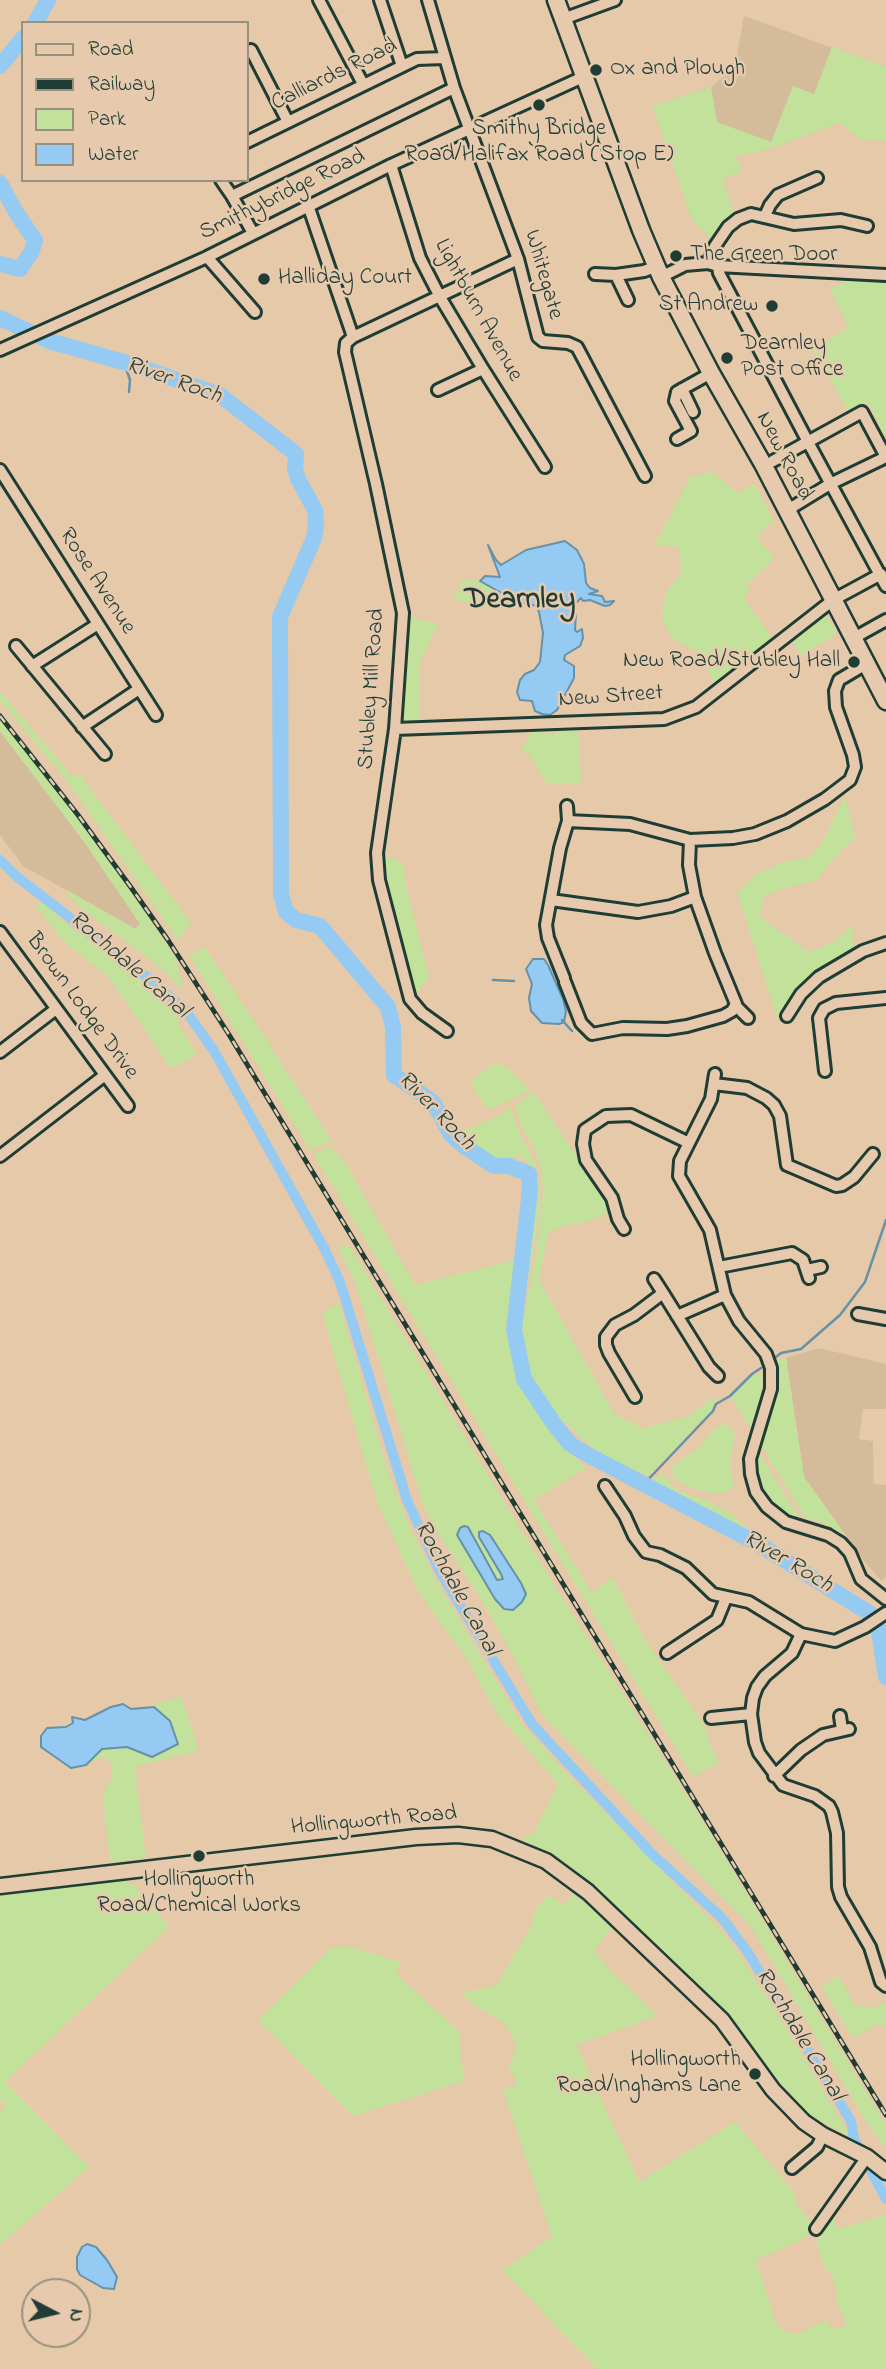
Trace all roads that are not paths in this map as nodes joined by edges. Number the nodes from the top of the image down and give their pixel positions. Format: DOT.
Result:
graph roads {
  1 [pos="319,0"];
  2 [pos="380,0"];
  3 [pos="428,0"];
  4 [pos="556,0"];
  5 [pos="615,0"];
  6 [pos="563,19"];
  7 [pos="251,50"];
  8 [pos="444,58"];
  9 [pos="402,66"];
  10 [pos="583,77"];
  11 [pos="363,84"];
  12 [pos="454,88"];
  13 [pos="288,122"];
  14 [pos="468,129"];
  15 [pos="248,142"];
  16 [pos="391,165"];
  17 [pos="817,178"];
  18 [pos="222,182"];
  19 [pos="232,196"];
  20 [pos="309,208"];
  21 [pos="765,216"];
  22 [pos="867,226"];
  23 [pos="253,233"];
  24 [pos="207,257"];
  25 [pos="518,259"];
  26 [pos="713,265"];
  27 [pos="659,272"];
  28 [pos="595,274"];
  29 [pos="616,275"];
  30 [pos="886,275"];
  31 [pos="440,297"];
  32 [pos="628,300"];
  33 [pos="255,312"];
  34 [pos="353,337"];
  35 [pos="4,348"];
  36 [pos="483,369"];
  37 [pos="711,373"];
  38 [pos="682,389"];
  39 [pos="438,390"];
  40 [pos="693,412"];
  41 [pos="677,439"];
  42 [pos="808,442"];
  43 [pos="886,457"];
  44 [pos="773,461"];
  45 [pos="545,467"];
  46 [pos="0,470"];
  47 [pos="645,476"];
  48 [pos="830,484"];
  49 [pos="786,511"];
  50 [pos="881,574"];
  51 [pos="886,586"];
  52 [pos="833,600"];
  53 [pos="886,620"];
  54 [pos="98,624"];
  55 [pos="852,639"];
  56 [pos="16,646"];
  57 [pos="866,664"];
  58 [pos="33,666"];
  59 [pos="139,689"];
  60 [pos="886,701"];
  61 [pos="156,715"];
  62 [pos="82,727"];
  63 [pos="395,729"];
  64 [pos="105,754"];
  65 [pos="567,806"];
  66 [pos="568,821"];
  67 [pos="690,840"];
  68 [pos="695,897"];
  69 [pos="551,900"];
  70 [pos="0,932"];
  71 [pos="886,943"];
  72 [pos="4,946"];
  73 [pos="886,998"];
  74 [pos="736,1004"];
  75 [pos="56,1009"];
  76 [pos="787,1016"];
  77 [pos="748,1018"];
  78 [pos="447,1031"];
  79 [pos="0,1052"];
  80 [pos="825,1071"];
  81 [pos="105,1075"];
  82 [pos="128,1106"];
  83 [pos="573,1126"];
  84 [pos="585,1130"];
  85 [pos="689,1143"];
  86 [pos="0,1156"];
  87 [pos="867,1157"];
  88 [pos="624,1229"];
  89 [pos="719,1267"];
  90 [pos="821,1267"];
  91 [pos="654,1279"];
  92 [pos="663,1293"];
  93 [pos="725,1295"];
  94 [pos="858,1314"];
  95 [pos="677,1316"];
  96 [pos="886,1319"];
  97 [pos="706,1381"];
  98 [pos="635,1397"];
  99 [pos="606,1486"];
  100 [pos="646,1552"];
  101 [pos="641,1564"];
  102 [pos="726,1598"];
  103 [pos="886,1600"];
  104 [pos="884,1614"];
  105 [pos="801,1634"];
  106 [pos="672,1647"];
  107 [pos="751,1714"];
  108 [pos="840,1716"];
  109 [pos="711,1718"];
  110 [pos="774,1776"];
  111 [pos="0,1886"];
  112 [pos="886,1986"];
  113 [pos="823,2135"];
  114 [pos="872,2165"];
  115 [pos="792,2168"];
  116 [pos="816,2229"];
  1 -- 11 [label="street"];
  2 -- 9 [label="street"];
  3 -- 8 [label="street, Whitegate"];
  4 -- 6 [label="highway, New Road"];
  5 -- 6 [label="street"];
  6 -- 10 [label="highway, New Road"];
  7 -- 13 [label="street"];
  8 -- 9 [label="street, Calliards Road"];
  8 -- 12 [label="street, Whitegate"];
  9 -- 11 [label="street, Calliards Road"];
  10 -- 14 [label="street, Smithybridge Road"];
  10 -- 27 [label="highway, New Road"];
  11 -- 13 [label="street, Calliards Road"];
  12 -- 14 [label="street, Whitegate"];
  12 -- 19 [label="street"];
  13 -- 15 [label="street, Calliards Road"];
  14 -- 16 [label="street, Smithybridge Road"];
  14 -- 25 [label="street, Whitegate"];
  16 -- 20 [label="street, Smithybridge Road"];
  16 -- 31 [label="street, Lightburn Avenue"];
  17 -- 21 [label="street"];
  18 -- 19 [label="street"];
  19 -- 23 [label="street"];
  20 -- 23 [label="street, Smithybridge Road"];
  20 -- 34 [label="street"];
  21 -- 22 [label="street"];
  21 -- 26 [label="street"];
  23 -- 24 [label="street, Smithybridge Road"];
  24 -- 33 [label="street"];
  24 -- 35 [label="street, Smithybridge Road"];
  25 -- 31 [label="street"];
  25 -- 47 [label="street, Whitegate"];
  26 -- 27 [label="street"];
  26 -- 30 [label="street"];
  26 -- 42 [label="street"];
  27 -- 29 [label="street"];
  27 -- 37 [label="highway, New Road"];
  28 -- 29 [label="street"];
  29 -- 32 [label="street"];
  31 -- 34 [label="street"];
  31 -- 36 [label="street, Lightburn Avenue"];
  34 -- 63 [label="street, Stubley Mill Road"];
  36 -- 39 [label="street"];
  36 -- 45 [label="street, Lightburn Avenue"];
  37 -- 38 [label="street"];
  37 -- 49 [label="highway, New Road"];
  38 -- 40 [label="street"];
  38 -- 41 [label="street"];
  42 -- 43 [label="street"];
  42 -- 44 [label="street"];
  42 -- 48 [label="street"];
  43 -- 48 [label="street"];
  46 -- 54 [label="street, Rose Avenue"];
  48 -- 49 [label="street"];
  48 -- 50 [label="street"];
  49 -- 52 [label="highway, New Road"];
  50 -- 51 [label="street"];
  50 -- 52 [label="street, New Street"];
  52 -- 55 [label="highway, New Road"];
  52 -- 63 [label="street, New Street"];
  53 -- 55 [label="street"];
  54 -- 58 [label="street"];
  54 -- 59 [label="street, Rose Avenue"];
  55 -- 57 [label="highway, New Road"];
  56 -- 58 [label="street"];
  57 -- 60 [label="highway, New Road"];
  57 -- 67 [label="street"];
  58 -- 62 [label="street"];
  59 -- 61 [label="street, Rose Avenue"];
  59 -- 62 [label="street"];
  62 -- 64 [label="street"];
  63 -- 78 [label="street, Stubley Mill Road"];
  65 -- 66 [label="street"];
  66 -- 67 [label="street"];
  66 -- 69 [label="street"];
  67 -- 68 [label="street"];
  68 -- 69 [label="street"];
  68 -- 74 [label="street"];
  69 -- 74 [label="street"];
  70 -- 72 [label="street, Brown Lodge Drive"];
  71 -- 76 [label="street"];
  72 -- 75 [label="street, Brown Lodge Drive"];
  73 -- 80 [label="street"];
  74 -- 77 [label="street"];
  75 -- 79 [label="street"];
  75 -- 81 [label="street, Brown Lodge Drive"];
  81 -- 82 [label="street, Brown Lodge Drive"];
  81 -- 86 [label="street"];
  83 -- 84 [label="street"];
  84 -- 85 [label="street"];
  84 -- 88 [label="street"];
  85 -- 87 [label="street"];
  85 -- 89 [label="street"];
  89 -- 90 [label="street"];
  89 -- 93 [label="street"];
  91 -- 92 [label="street"];
  92 -- 95 [label="street"];
  92 -- 98 [label="street"];
  93 -- 95 [label="street"];
  93 -- 103 [label="street"];
  94 -- 96 [label="street"];
  95 -- 97 [label="street"];
  99 -- 100 [label="street"];
  100 -- 101 [label="street"];
  100 -- 102 [label="street"];
  102 -- 105 [label="street"];
  102 -- 106 [label="street"];
  104 -- 105 [label="street"];
  105 -- 107 [label="street"];
  107 -- 109 [label="street"];
  107 -- 110 [label="street"];
  108 -- 110 [label="street"];
  110 -- 112 [label="street"];
  111 -- 113 [label="main road, Hollingworth Road"];
  113 -- 114 [label="main road, Hollingworth Road"];
  113 -- 115 [label="street"];
  114 -- 116 [label="street"];
}
